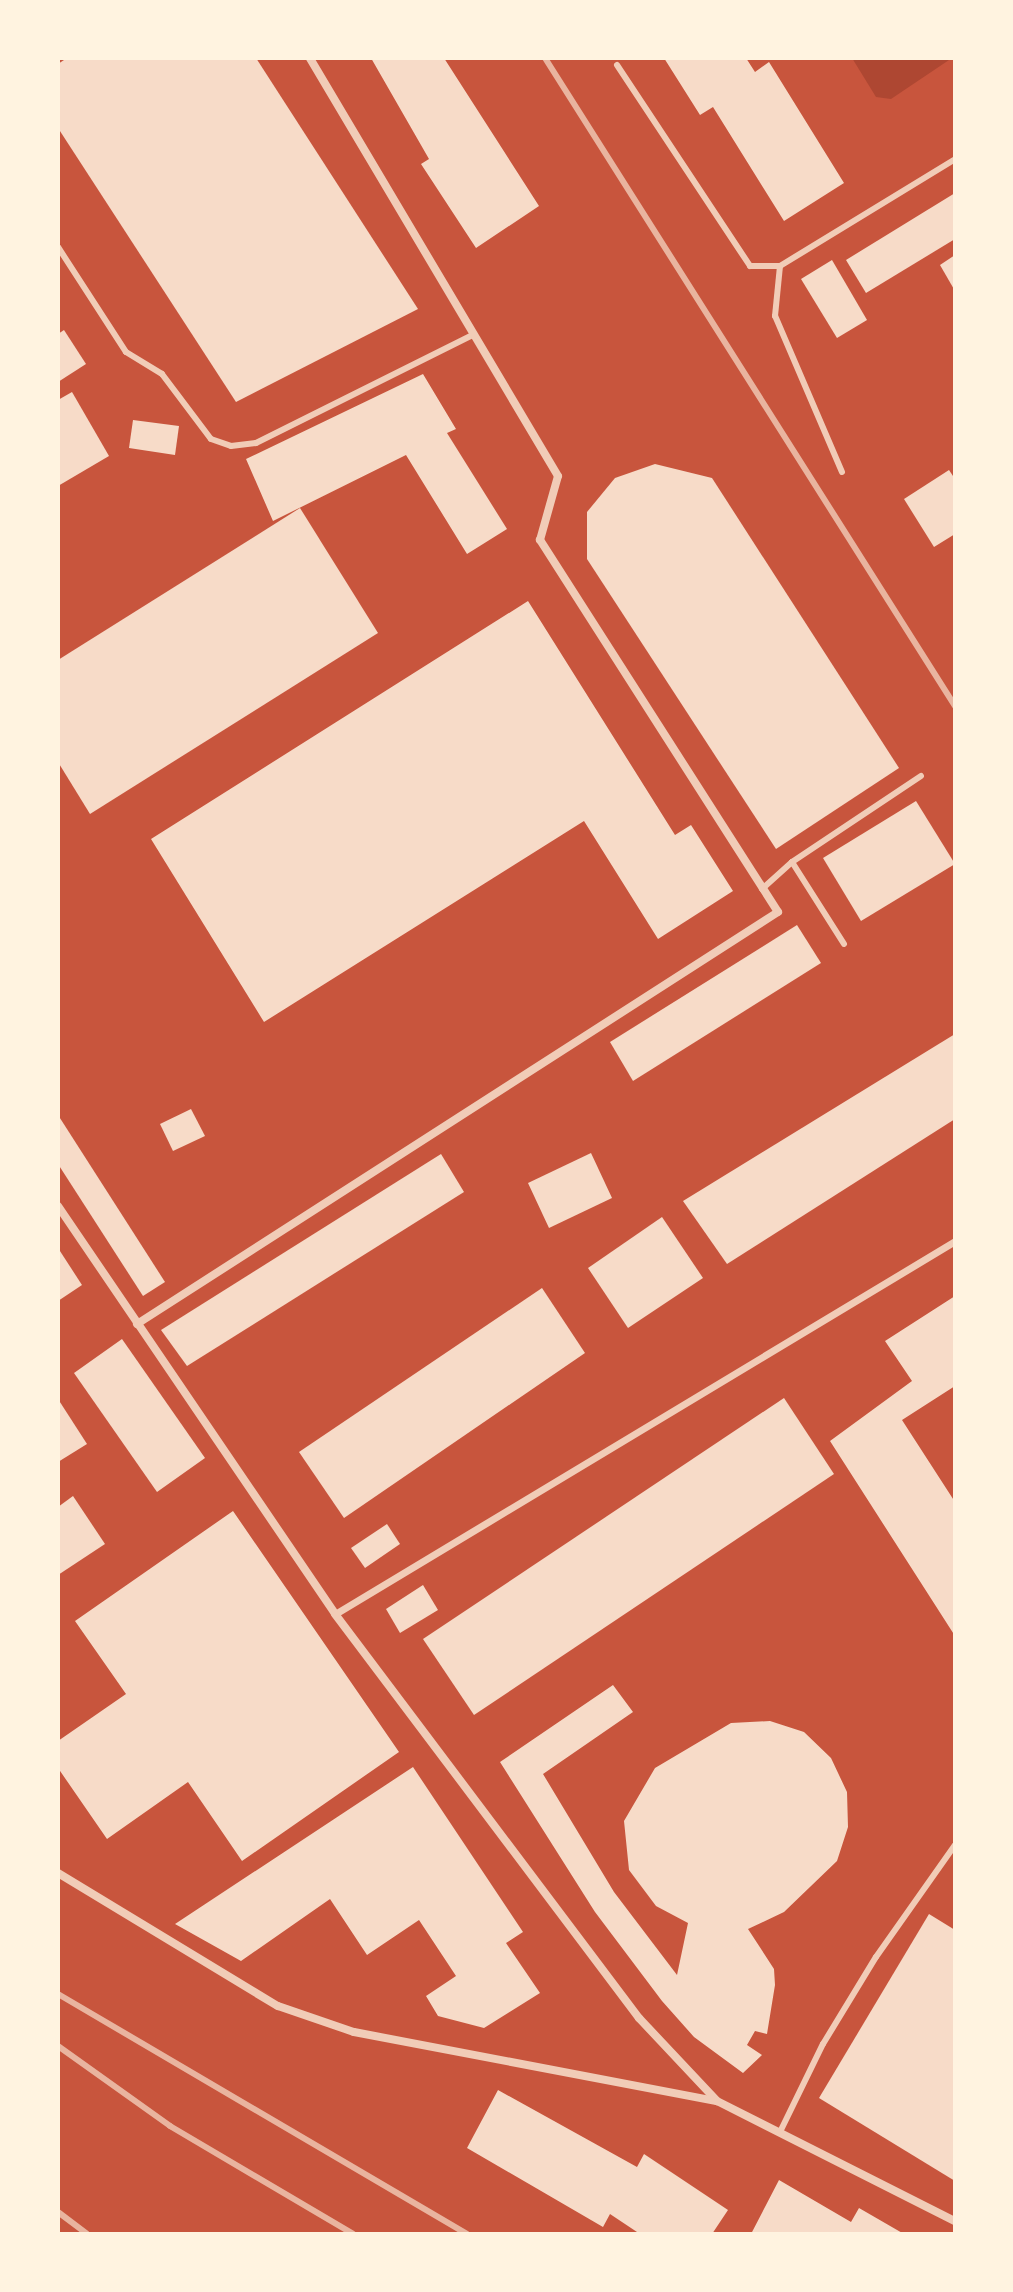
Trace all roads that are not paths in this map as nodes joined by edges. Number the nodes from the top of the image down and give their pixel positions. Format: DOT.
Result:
graph roads {
  1 [pos="310,58"];
  2 [pos="617,65"];
  3 [pos="955,159"];
  4 [pos="58,247"];
  5 [pos="780,266"];
  6 [pos="473,335"];
  7 [pos="842,472"];
  8 [pos="921,776"];
  9 [pos="792,862"];
  10 [pos="762,889"];
  11 [pos="844,944"];
  12 [pos="58,1206"];
  13 [pos="955,1241"];
  14 [pos="137,1324"];
  15 [pos="335,1614"];
  16 [pos="955,1845"];
  17 [pos="58,1873"];
  18 [pos="717,2101"];
  19 [pos="780,2132"];
  20 [pos="955,2221"];
  1 -- 6 [label="street"];
  2 -- 5 [label="lane"];
  3 -- 5 [label="lane"];
  4 -- 6 [label="lane"];
  5 -- 7 [label="lane"];
  6 -- 10 [label="street"];
  8 -- 9 [label="lane"];
  9 -- 10 [label="lane"];
  9 -- 11 [label="lane"];
  10 -- 14 [label="street"];
  12 -- 14 [label="street"];
  13 -- 15 [label="street"];
  14 -- 15 [label="street"];
  15 -- 18 [label="street"];
  16 -- 19 [label="lane"];
  17 -- 18 [label="street"];
  18 -- 19 [label="street"];
  19 -- 20 [label="street"];
}
